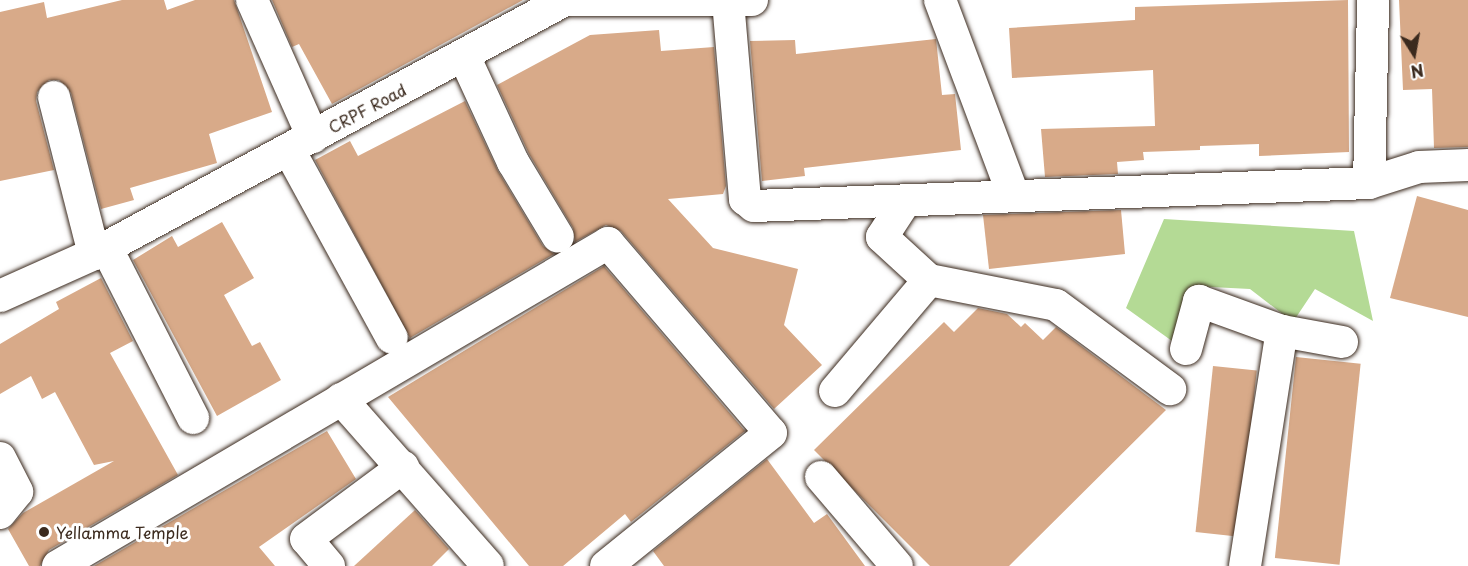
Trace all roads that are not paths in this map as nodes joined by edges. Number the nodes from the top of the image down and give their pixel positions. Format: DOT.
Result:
graph roads {
  1 [pos="252,0"];
  2 [pos="940,0"];
  3 [pos="1373,0"];
  4 [pos="740,1"];
  5 [pos="464,56"];
  6 [pos="54,97"];
  7 [pos="301,143"];
  8 [pos="1468,165"];
  9 [pos="1369,183"];
  10 [pos="1013,194"];
  11 [pos="906,200"];
  12 [pos="558,237"];
  13 [pos="100,251"];
  14 [pos="929,280"];
  15 [pos="0,296"];
  16 [pos="1282,331"];
  17 [pos="392,338"];
  18 [pos="1342,342"];
  19 [pos="1186,349"];
  20 [pos="1170,389"];
  21 [pos="835,391"];
  22 [pos="342,399"];
  23 [pos="192,418"];
  24 [pos="0,458"];
  25 [pos="403,467"];
  26 [pos="821,477"];
  27 [pos="0,513"];
  28 [pos="58,566"];
  29 [pos="329,566"];
  30 [pos="488,566"];
  31 [pos="606,566"];
  32 [pos="897,566"];
  33 [pos="1245,566"];
  1 -- 7 [label="street"];
  2 -- 10 [label="street"];
  3 -- 9 [label="street"];
  4 -- 5 [label="street, CRPF Road"];
  4 -- 11 [label="street"];
  5 -- 7 [label="street, CRPF Road"];
  5 -- 12 [label="street"];
  6 -- 13 [label="street"];
  7 -- 13 [label="street, CRPF Road"];
  7 -- 17 [label="street"];
  8 -- 9 [label="street"];
  9 -- 10 [label="street"];
  10 -- 11 [label="street"];
  11 -- 14 [label="street"];
  13 -- 15 [label="street, CRPF Road"];
  13 -- 23 [label="street"];
  14 -- 20 [label="street"];
  14 -- 21 [label="street"];
  16 -- 18 [label="street"];
  16 -- 19 [label="street"];
  16 -- 33 [label="street"];
  22 -- 25 [label="street"];
  22 -- 28 [label="street"];
  22 -- 31 [label="street"];
  24 -- 27 [label="street"];
  25 -- 29 [label="street"];
  25 -- 30 [label="street"];
  26 -- 32 [label="street"];
}
